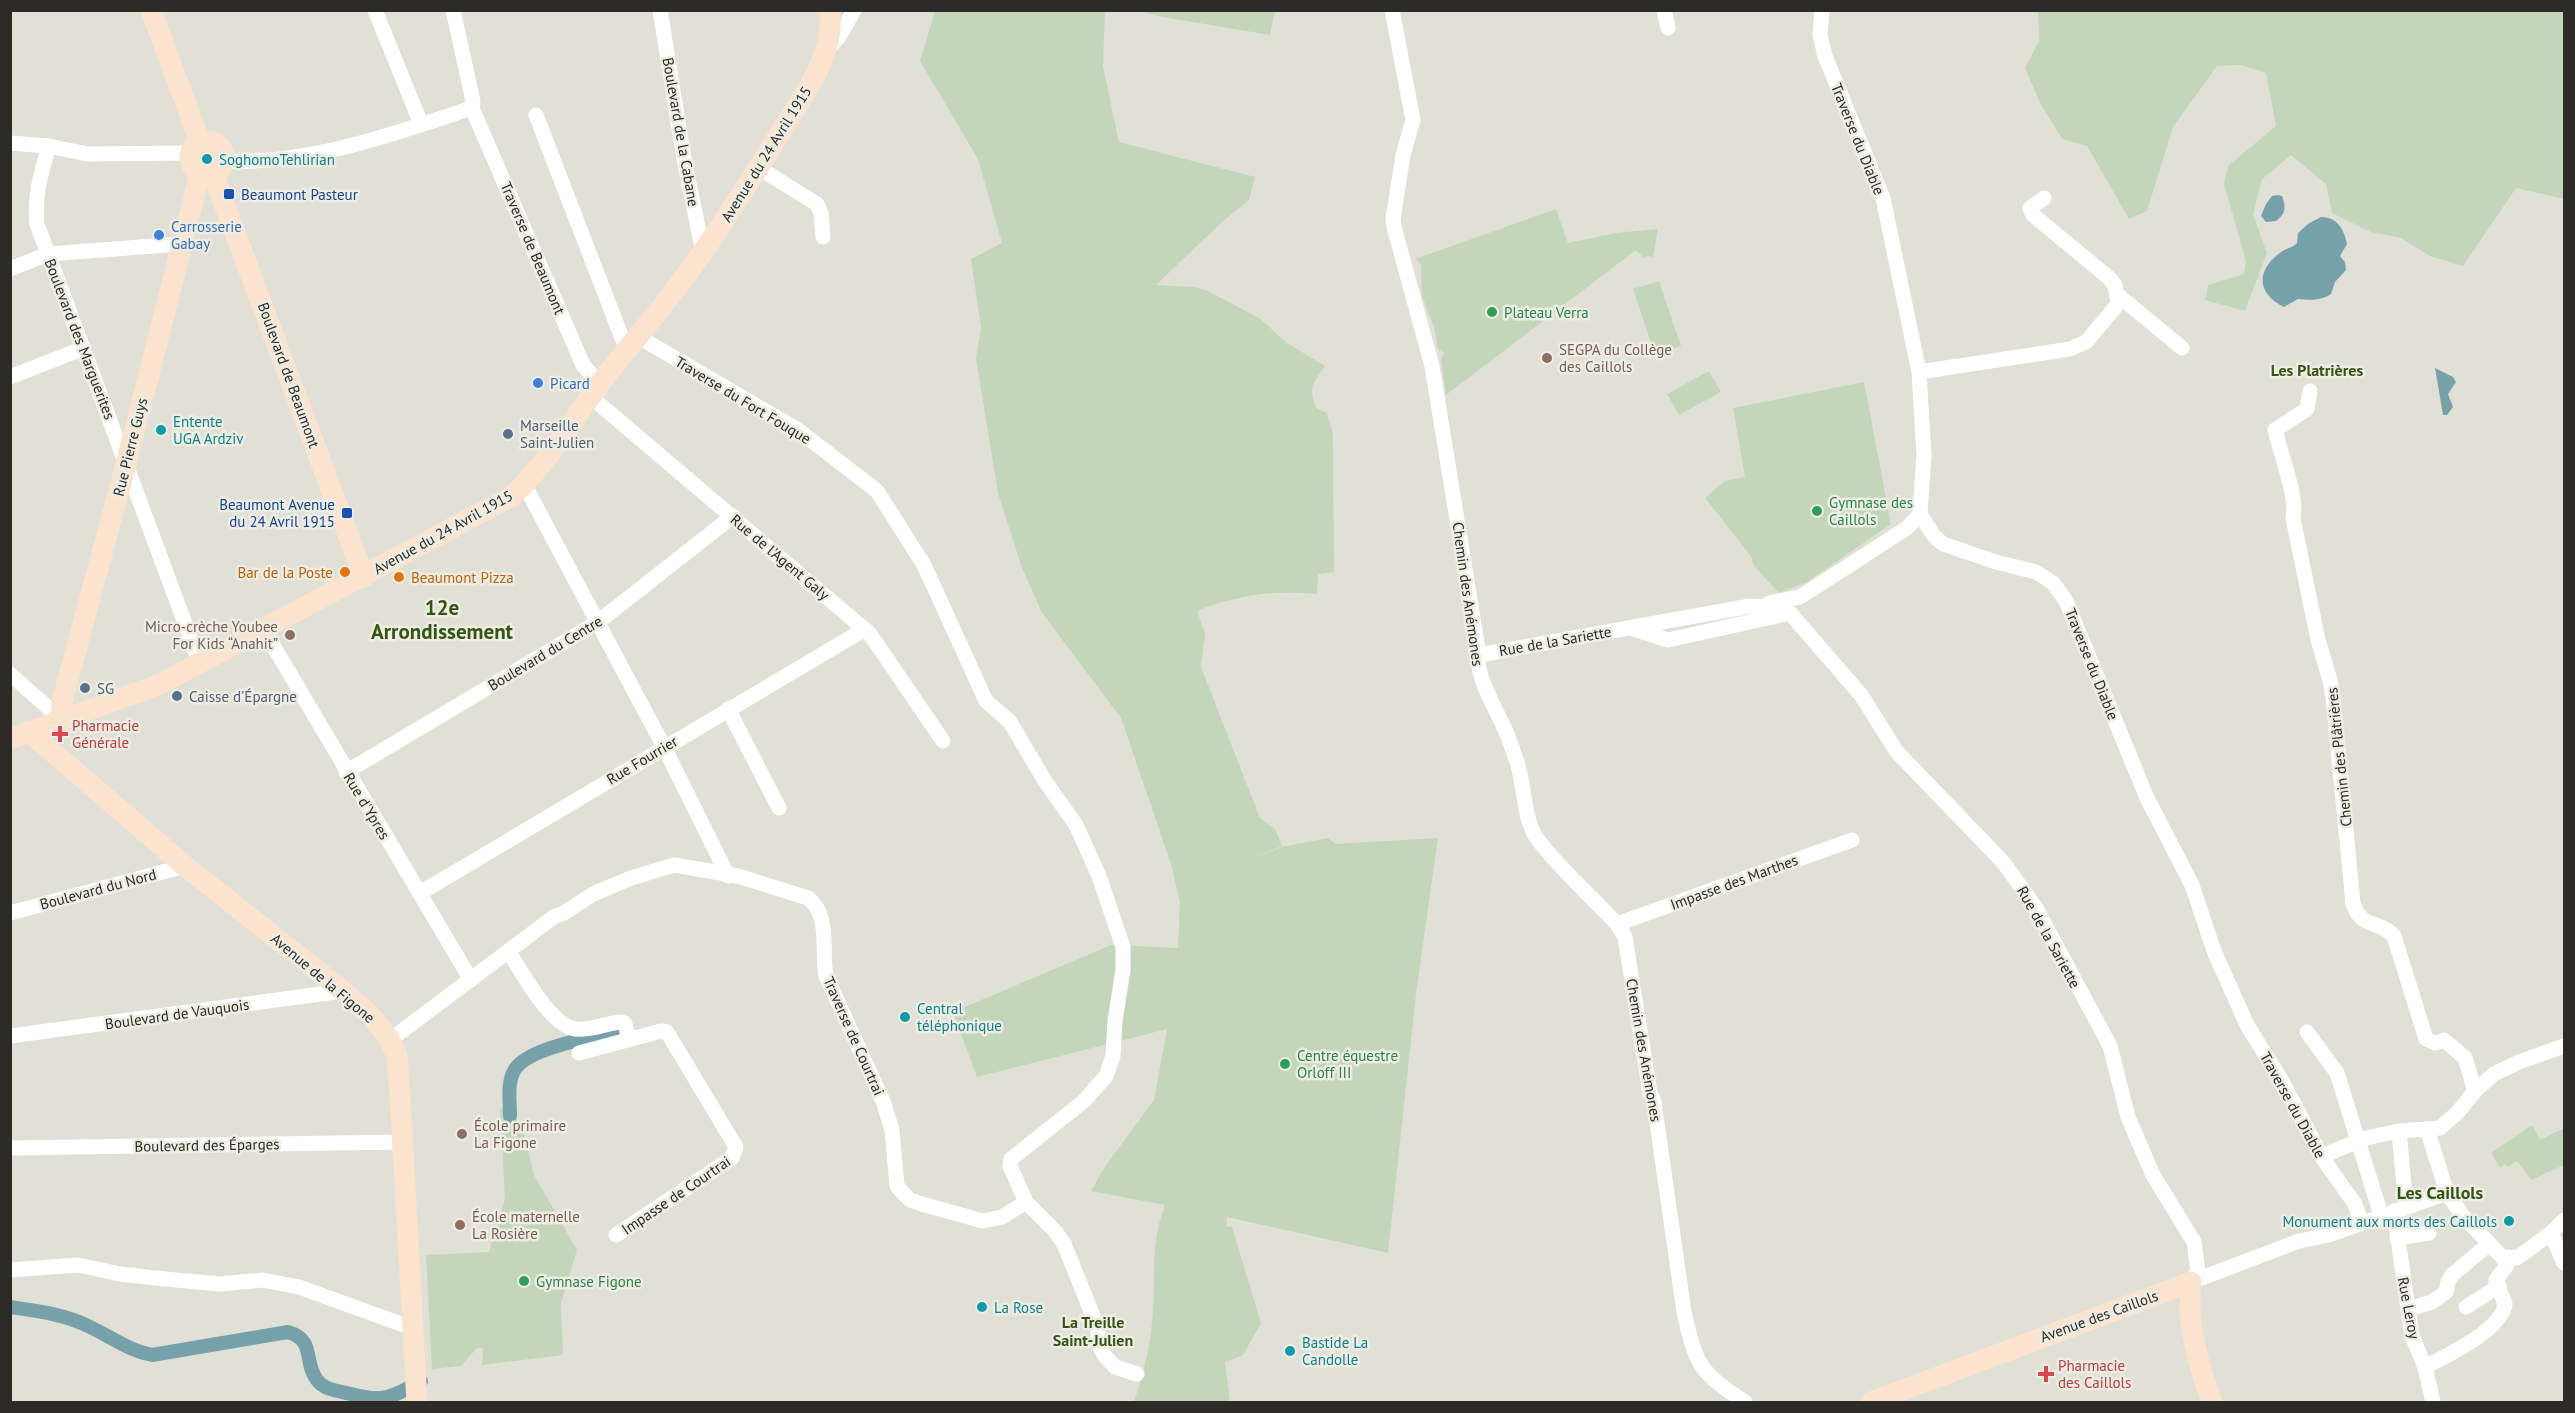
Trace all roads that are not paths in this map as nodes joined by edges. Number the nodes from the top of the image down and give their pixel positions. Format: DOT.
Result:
graph roads {
  1 [pos="151,10"];
  2 [pos="375,10"];
  3 [pos="453,10"];
  4 [pos="660,10"];
  5 [pos="830,10"];
  6 [pos="854,10"];
  7 [pos="1392,10"];
  8 [pos="1664,10"];
  9 [pos="1822,10"];
  10 [pos="1668,28"];
  11 [pos="826,50"];
  12 [pos="472,108"];
  13 [pos="536,115"];
  14 [pos="422,124"];
  15 [pos="10,143"];
  16 [pos="49,146"];
  17 [pos="195,148"];
  18 [pos="759,168"];
  19 [pos="212,170"];
  20 [pos="2044,198"];
  21 [pos="823,237"];
  22 [pos="181,244"];
  23 [pos="703,252"];
  24 [pos="48,254"];
  25 [pos="10,269"];
  26 [pos="2118,296"];
  27 [pos="632,342"];
  28 [pos="84,348"];
  29 [pos="2182,348"];
  30 [pos="1919,372"];
  31 [pos="10,377"];
  32 [pos="595,390"];
  33 [pos="2310,391"];
  34 [pos="126,464"];
  35 [pos="524,484"];
  36 [pos="1920,514"];
  37 [pos="733,516"];
  38 [pos="364,577"];
  39 [pos="1800,597"];
  40 [pos="1760,605"];
  41 [pos="1790,614"];
  42 [pos="598,622"];
  43 [pos="1631,628"];
  44 [pos="865,629"];
  45 [pos="264,630"];
  46 [pos="1479,655"];
  47 [pos="200,664"];
  48 [pos="10,674"];
  49 [pos="728,709"];
  50 [pos="61,719"];
  51 [pos="19,735"];
  52 [pos="943,741"];
  53 [pos="664,747"];
  54 [pos="346,772"];
  55 [pos="779,808"];
  56 [pos="1852,840"];
  57 [pos="185,866"];
  58 [pos="728,876"];
  59 [pos="420,893"];
  60 [pos="10,913"];
  61 [pos="1617,924"];
  62 [pos="508,951"];
  63 [pos="471,980"];
  64 [pos="343,991"];
  65 [pos="628,1032"];
  66 [pos="2307,1032"];
  67 [pos="10,1036"];
  68 [pos="390,1040"];
  69 [pos="2565,1046"];
  70 [pos="579,1053"];
  71 [pos="2475,1091"];
  72 [pos="2427,1129"];
  73 [pos="2399,1131"];
  74 [pos="404,1142"];
  75 [pos="2357,1142"];
  76 [pos="10,1148"];
  77 [pos="2322,1156"];
  78 [pos="2447,1193"];
  79 [pos="1026,1202"];
  80 [pos="2394,1211"];
  81 [pos="2565,1220"];
  82 [pos="2361,1222"];
  83 [pos="2429,1233"];
  84 [pos="2551,1233"];
  85 [pos="616,1235"];
  86 [pos="2397,1238"];
  87 [pos="2489,1244"];
  88 [pos="2509,1257"];
  89 [pos="2565,1263"];
  90 [pos="10,1270"];
  91 [pos="2191,1282"];
  92 [pos="2499,1286"];
  93 [pos="2466,1307"];
  94 [pos="2408,1309"];
  95 [pos="412,1328"];
  96 [pos="2425,1367"];
  97 [pos="1137,1374"];
  98 [pos="417,1398"];
  99 [pos="1745,1402"];
  100 [pos="1871,1402"];
  101 [pos="2212,1402"];
  102 [pos="2433,1402"];
  1 -- 17 [label="street"];
  2 -- 14 [label="street"];
  3 -- 12 [label="street, Traverse de Beaumont"];
  4 -- 23 [label="street, Boulevard de la Cabane"];
  5 -- 11 [label="street, Avenue du 24 Avril 1915"];
  6 -- 11 [label="street"];
  7 -- 46 [label="street, Chemin des Anémones"];
  8 -- 10 [label="street"];
  9 -- 30 [label="street, Traverse du Diable"];
  11 -- 18 [label="street, Avenue du 24 Avril 1915"];
  12 -- 14 [label="street"];
  12 -- 32 [label="street, Traverse de Beaumont"];
  13 -- 27 [label="street"];
  14 -- 19 [label="street"];
  15 -- 16 [label="street"];
  16 -- 17 [label="street"];
  16 -- 24 [label="street, Boulevard des Marguerites"];
  17 -- 19 [label="street, Boulevard de Beaumont"];
  17 -- 19 [label="street"];
  18 -- 21 [label="street"];
  18 -- 23 [label="street, Avenue du 24 Avril 1915"];
  19 -- 22 [label="street, Rue Pierre Guys"];
  19 -- 38 [label="street, Boulevard de Beaumont"];
  20 -- 26 [label="street"];
  22 -- 24 [label="street"];
  22 -- 34 [label="street, Rue Pierre Guys"];
  23 -- 27 [label="street, Avenue du 24 Avril 1915"];
  24 -- 25 [label="street"];
  24 -- 28 [label="street, Boulevard des Marguerites"];
  26 -- 29 [label="street"];
  26 -- 30 [label="street"];
  27 -- 32 [label="street, Avenue du 24 Avril 1915"];
  27 -- 79 [label="street, Traverse du Fort Fouque"];
  28 -- 31 [label="street"];
  28 -- 34 [label="street, Boulevard des Marguerites"];
  30 -- 36 [label="street, Traverse du Diable"];
  32 -- 35 [label="street, Avenue du 24 Avril 1915"];
  32 -- 37 [label="street, Rue de l'Agent Galy"];
  33 -- 71 [label="street, Chemin des Plâtrières"];
  34 -- 47 [label="street, Boulevard des Marguerites"];
  34 -- 50 [label="street, Rue Pierre Guys"];
  35 -- 38 [label="street, Avenue du 24 Avril 1915"];
  35 -- 42 [label="street"];
  36 -- 39 [label="street"];
  36 -- 77 [label="street, Traverse du Diable"];
  37 -- 42 [label="street, Boulevard du Centre"];
  37 -- 44 [label="street, Rue de l'Agent Galy"];
  38 -- 45 [label="street, Avenue du 24 Avril 1915"];
  39 -- 40 [label="street"];
  39 -- 41 [label="street"];
  40 -- 41 [label="street, Rue de la Sariette"];
  40 -- 43 [label="street, Rue de la Sariette"];
  41 -- 43 [label="street, Rue de la Sariette"];
  41 -- 91 [label="street, Rue de la Sariette"];
  42 -- 53 [label="street"];
  42 -- 54 [label="street, Boulevard du Centre"];
  43 -- 46 [label="street, Rue de la Sariette"];
  44 -- 49 [label="street, Rue Fourrier"];
  44 -- 52 [label="street, Rue de l'Agent Galy"];
  45 -- 47 [label="street, Avenue du 24 Avril 1915"];
  45 -- 54 [label="street, Rue d'Ypres"];
  46 -- 61 [label="street, Chemin des Anémones"];
  47 -- 50 [label="street, Avenue du 24 Avril 1915"];
  48 -- 50 [label="street"];
  49 -- 53 [label="street, Rue Fourrier"];
  49 -- 55 [label="street"];
  50 -- 51 [label="street, Avenue du 24 Avril 1915"];
  51 -- 57 [label="street, Avenue de la Figone"];
  53 -- 58 [label="street"];
  53 -- 59 [label="street, Rue Fourrier"];
  54 -- 59 [label="street, Rue d'Ypres"];
  56 -- 61 [label="street, Impasse des Marthes"];
  57 -- 60 [label="street, Boulevard du Nord"];
  57 -- 64 [label="street, Avenue de la Figone"];
  58 -- 62 [label="street, Traverse de Courtrai"];
  58 -- 79 [label="street, Traverse de Courtrai"];
  59 -- 63 [label="street, Rue d'Ypres"];
  61 -- 99 [label="street, Chemin des Anémones"];
  62 -- 63 [label="street, Traverse de Courtrai"];
  62 -- 65 [label="street, Impasse de Courtrai"];
  63 -- 68 [label="street, Traverse de Courtrai"];
  64 -- 67 [label="street, Boulevard de Vauquois"];
  64 -- 68 [label="street, Avenue de la Figone"];
  65 -- 70 [label="street, Impasse de Courtrai"];
  65 -- 85 [label="street, Impasse de Courtrai"];
  66 -- 75 [label="street"];
  68 -- 74 [label="street, Avenue de la Figone"];
  69 -- 71 [label="street"];
  71 -- 72 [label="street"];
  72 -- 73 [label="street"];
  72 -- 78 [label="street"];
  73 -- 75 [label="street"];
  73 -- 80 [label="street"];
  74 -- 76 [label="street, Boulevard des Éparges"];
  74 -- 95 [label="street, Avenue de la Figone"];
  75 -- 77 [label="street"];
  75 -- 80 [label="street"];
  77 -- 82 [label="street, Traverse du Diable"];
  78 -- 80 [label="street, Avenue des Caillols"];
  78 -- 87 [label="street"];
  79 -- 97 [label="street, Traverse du Fort Fouque"];
  80 -- 82 [label="street, Avenue des Caillols"];
  80 -- 86 [label="street, Rue Leroy"];
  81 -- 84 [label="street"];
  82 -- 91 [label="street, Avenue des Caillols"];
  83 -- 86 [label="street"];
  84 -- 88 [label="street"];
  84 -- 89 [label="street"];
  86 -- 94 [label="street, Rue Leroy"];
  87 -- 88 [label="street"];
  87 -- 94 [label="street"];
  88 -- 92 [label="street"];
  90 -- 95 [label="street"];
  91 -- 100 [label="street, Avenue des Caillols"];
  91 -- 101 [label="street"];
  92 -- 93 [label="street"];
  92 -- 96 [label="street"];
  94 -- 96 [label="street, Rue Leroy"];
  95 -- 98 [label="street, Avenue de la Figone"];
  96 -- 102 [label="street, Rue Leroy"];
}
